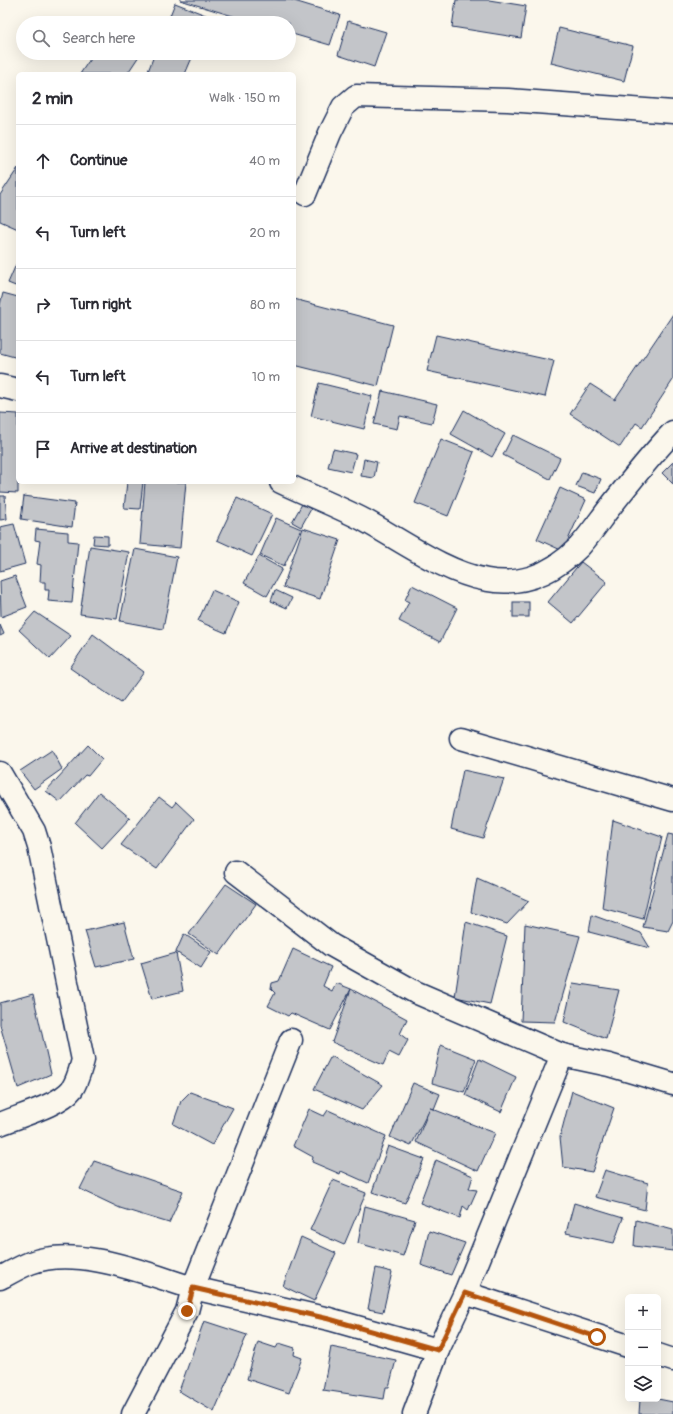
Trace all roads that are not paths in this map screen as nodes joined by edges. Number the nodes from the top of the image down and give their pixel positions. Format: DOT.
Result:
graph roads {
  1 [pos="673,112"];
  2 [pos="305,194"];
  3 [pos="0,386"];
  4 [pos="16,390"];
  5 [pos="673,432"];
  6 [pos="285,484"];
  7 [pos="460,738"];
  8 [pos="0,772"];
  9 [pos="673,800"];
  10 [pos="236,872"];
  11 [pos="291,1040"];
  12 [pos="562,1055"];
  13 [pos="673,1084"];
  14 [pos="0,1124"];
  15 [pos="0,1278"];
  16 [pos="193,1288"];
  17 [pos="465,1293"];
  18 [pos="625,1345"];
  19 [pos="438,1350"];
  20 [pos="661,1357"];
  21 [pos="673,1360"];
  22 [pos="134,1414"];
  23 [pos="414,1414"];
  1 -- 2 [label="street"];
  3 -- 4 [label="street"];
  5 -- 6 [label="street"];
  7 -- 9 [label="street"];
  8 -- 14 [label="street"];
  10 -- 12 [label="street"];
  11 -- 16 [label="street"];
  12 -- 13 [label="street"];
  12 -- 17 [label="street"];
  15 -- 16 [label="street"];
  16 -- 19 [label="street"];
  16 -- 22 [label="street"];
  17 -- 18 [label="street"];
  17 -- 19 [label="street"];
  19 -- 23 [label="street"];
  20 -- 21 [label="street"];
}
